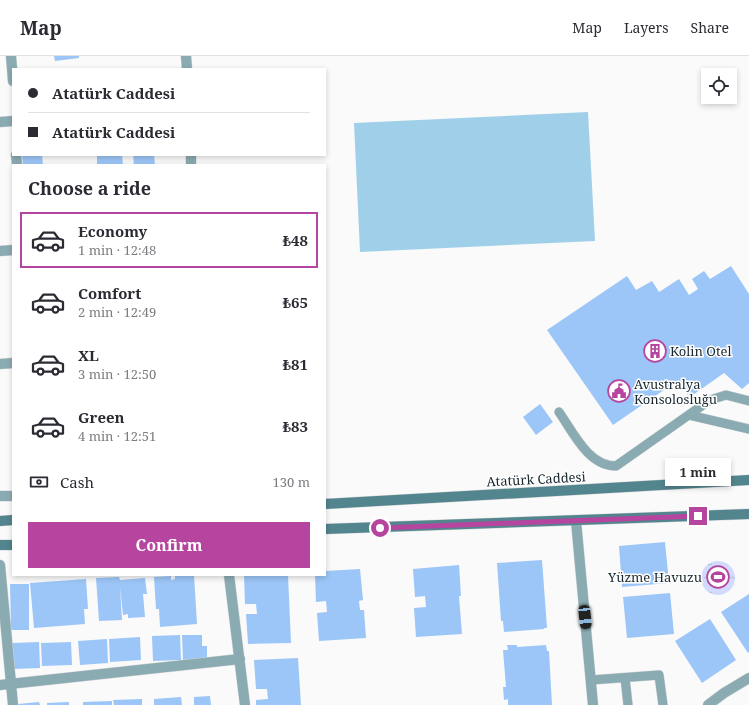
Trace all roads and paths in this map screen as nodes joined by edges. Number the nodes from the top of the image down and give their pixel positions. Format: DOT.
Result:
graph roads {
  1 [pos="12,56"];
  2 [pos="186,56"];
  3 [pos="12,68"];
  4 [pos="187,68"];
  5 [pos="12,121"];
  6 [pos="0,122"];
  7 [pos="12,250"];
  8 [pos="0,251"];
  9 [pos="12,363"];
  10 [pos="0,364"];
  11 [pos="749,401"];
  12 [pos="559,412"];
  13 [pos="689,415"];
  14 [pos="749,429"];
  15 [pos="749,480"];
  16 [pos="0,496"];
  17 [pos="12,496"];
  18 [pos="326,504"];
  19 [pos="749,514"];
  20 [pos="12,520"];
  21 [pos="0,521"];
  22 [pos="576,521"];
  23 [pos="326,529"];
  24 [pos="12,544"];
  25 [pos="0,545"];
  26 [pos="0,565"];
  27 [pos="229,576"];
  28 [pos="240,659"];
  29 [pos="624,678"];
  30 [pos="749,678"];
  31 [pos="591,680"];
  32 [pos="0,685"];
  33 [pos="11,685"];
  34 [pos="13,705"];
  35 [pos="245,705"];
  36 [pos="593,705"];
  37 [pos="628,705"];
  38 [pos="663,705"];
  39 [pos="708,705"];
  1 -- 3 [label="street"];
  2 -- 4 [label="street"];
  5 -- 6 [label="street"];
  7 -- 8 [label="street"];
  9 -- 10 [label="street"];
  11 -- 13 [label="lane"];
  12 -- 13 [label="lane"];
  13 -- 14 [label="lane"];
  15 -- 18 [label="main road, Atatürk Caddesi"];
  16 -- 17 [label="street"];
  19 -- 22 [label="main road"];
  20 -- 21 [label="main road"];
  22 -- 23 [label="main road"];
  22 -- 31 [label="street"];
  24 -- 25 [label="main road"];
  26 -- 33 [label="street"];
  27 -- 28 [label="street"];
  28 -- 33 [label="street"];
  28 -- 35 [label="street"];
  29 -- 31 [label="lane"];
  29 -- 37 [label="lane"];
  29 -- 38 [label="lane"];
  30 -- 39 [label="street"];
  31 -- 36 [label="street"];
  32 -- 33 [label="street"];
  33 -- 34 [label="street"];
}
